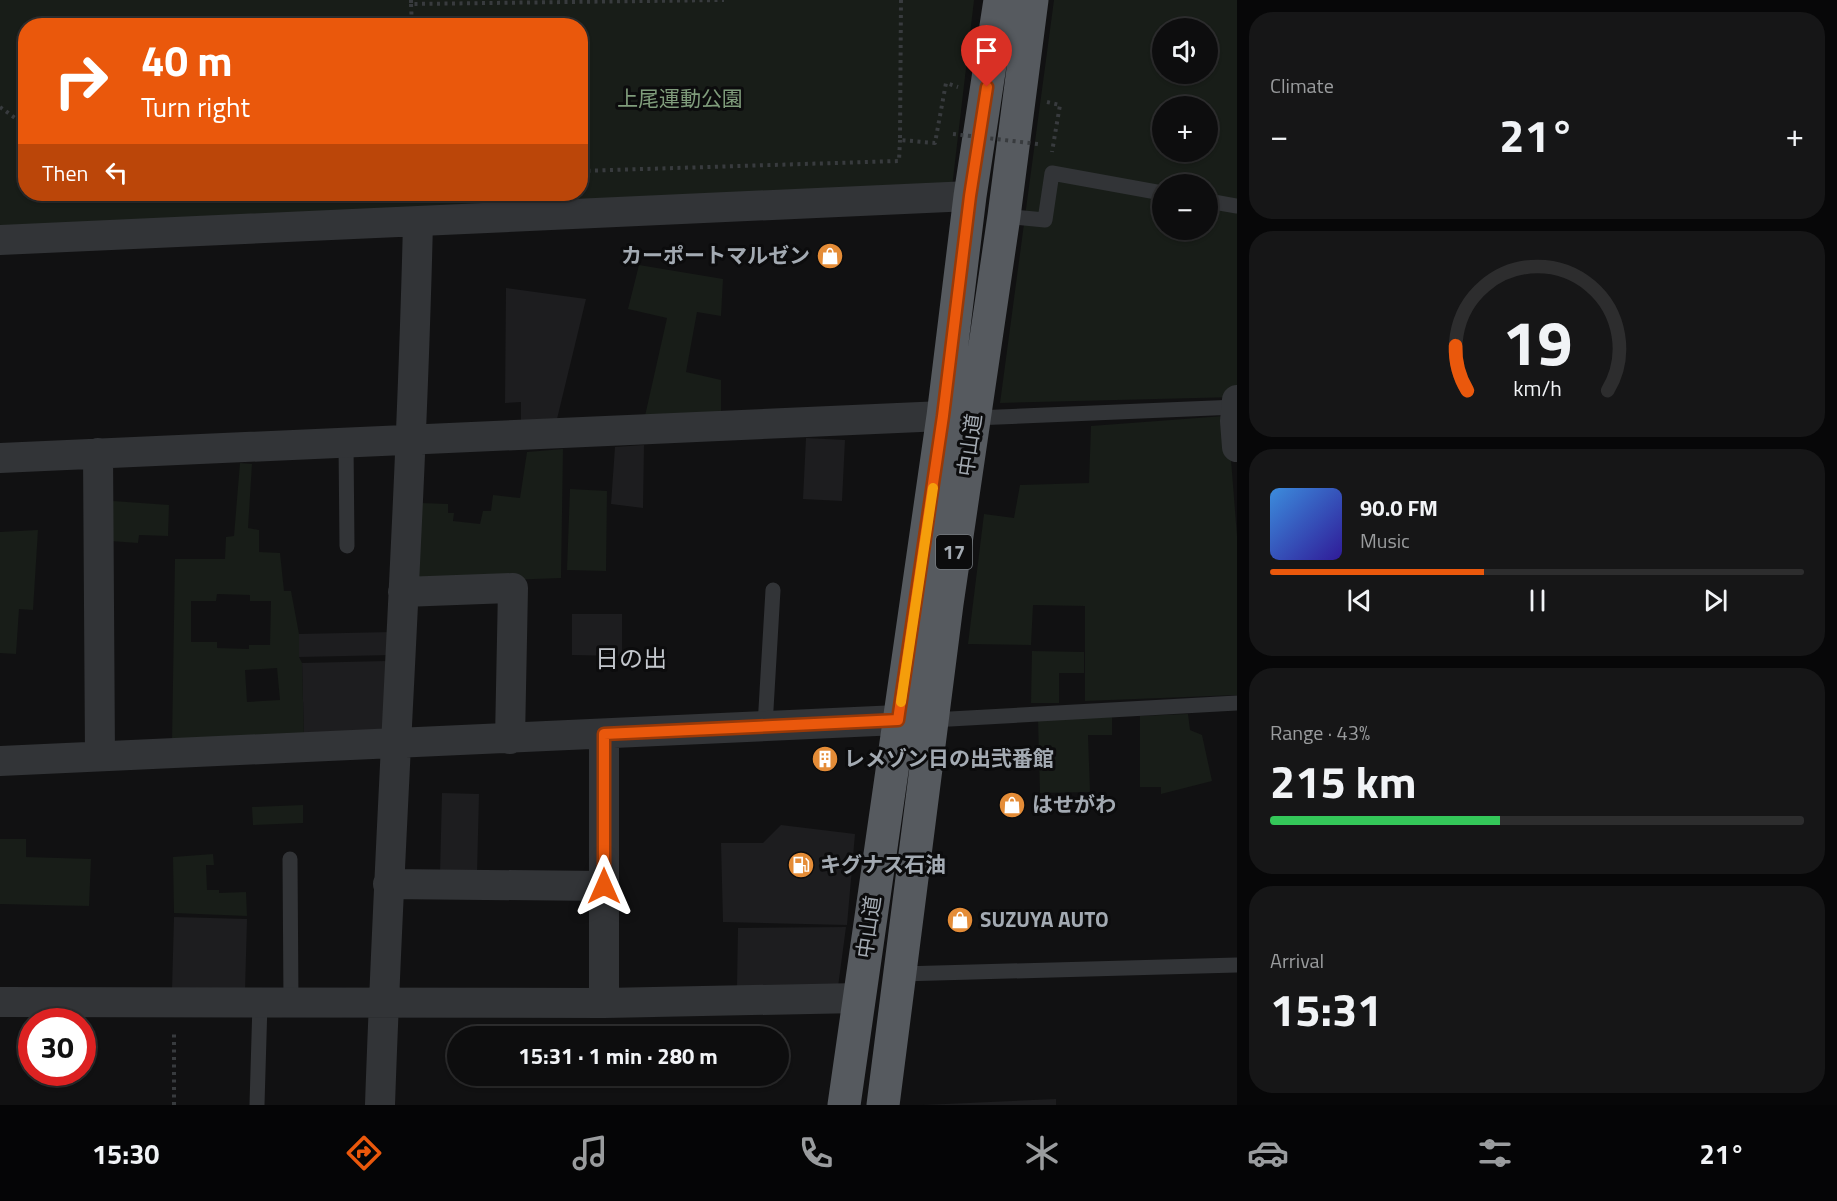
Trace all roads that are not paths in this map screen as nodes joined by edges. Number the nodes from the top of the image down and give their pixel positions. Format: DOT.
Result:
graph roads {
  1 [pos="1000,0"];
  2 [pos="1032,0"];
  3 [pos="1152,191"];
  4 [pos="970,196"];
  5 [pos="1218,203"];
  6 [pos="1237,206"];
  7 [pos="1004,216"];
  8 [pos="418,222"];
  9 [pos="0,240"];
  10 [pos="1236,404"];
  11 [pos="959,417"];
  12 [pos="413,440"];
  13 [pos="346,443"];
  14 [pos="1237,447"];
  15 [pos="98,453"];
  16 [pos="0,458"];
  17 [pos="347,546"];
  18 [pos="773,590"];
  19 [pos="403,592"];
  20 [pos="1237,703"];
  21 [pos="898,720"];
  22 [pos="932,720"];
  23 [pos="765,726"];
  24 [pos="604,734"];
  25 [pos="510,739"];
  26 [pos="396,744"];
  27 [pos="100,756"];
  28 [pos="0,761"];
  29 [pos="290,860"];
  30 [pos="388,884"];
  31 [pos="604,886"];
  32 [pos="1237,965"];
  33 [pos="900,974"];
  34 [pos="859,998"];
  35 [pos="0,1002"];
  36 [pos="260,1003"];
  37 [pos="291,1003"];
  38 [pos="604,1003"];
  39 [pos="383,1004"];
  40 [pos="257,1105"];
  41 [pos="380,1105"];
  42 [pos="844,1105"];
  43 [pos="883,1105"];
  1 -- 4 [label="highway, 中山道 / 17"];
  2 -- 7 [label="highway, 中山道 / 17"];
  3 -- 7 [label="lane"];
  4 -- 8 [label="street"];
  4 -- 11 [label="highway, 中山道 / 17"];
  5 -- 6 [label="lane"];
  7 -- 11 [label="highway, 中山道 / 17"];
  8 -- 9 [label="street"];
  8 -- 12 [label="street"];
  10 -- 11 [label="lane"];
  10 -- 14 [label="street"];
  11 -- 12 [label="street"];
  11 -- 21 [label="highway, 中山道 / 17"];
  11 -- 22 [label="highway, 中山道 / 17"];
  12 -- 13 [label="street"];
  12 -- 19 [label="street"];
  13 -- 15 [label="street"];
  13 -- 17 [label="lane"];
  15 -- 16 [label="street"];
  15 -- 27 [label="street"];
  18 -- 23 [label="lane"];
  19 -- 25 [label="street"];
  19 -- 26 [label="street"];
  20 -- 22 [label="lane"];
  21 -- 23 [label="street"];
  21 -- 34 [label="highway, 中山道 / 17"];
  22 -- 33 [label="highway, 中山道 / 17"];
  23 -- 24 [label="street"];
  24 -- 25 [label="street"];
  24 -- 31 [label="street"];
  25 -- 26 [label="street"];
  26 -- 27 [label="street"];
  26 -- 30 [label="street"];
  27 -- 28 [label="street"];
  29 -- 37 [label="lane"];
  30 -- 31 [label="street"];
  30 -- 39 [label="street"];
  31 -- 38 [label="street"];
  32 -- 33 [label="lane"];
  33 -- 43 [label="highway, 中山道 / 17"];
  34 -- 38 [label="street"];
  34 -- 42 [label="highway, 中山道 / 17"];
  35 -- 36 [label="street"];
  36 -- 37 [label="street"];
  36 -- 40 [label="lane"];
  37 -- 39 [label="street"];
  38 -- 39 [label="street"];
  39 -- 41 [label="street"];
}
